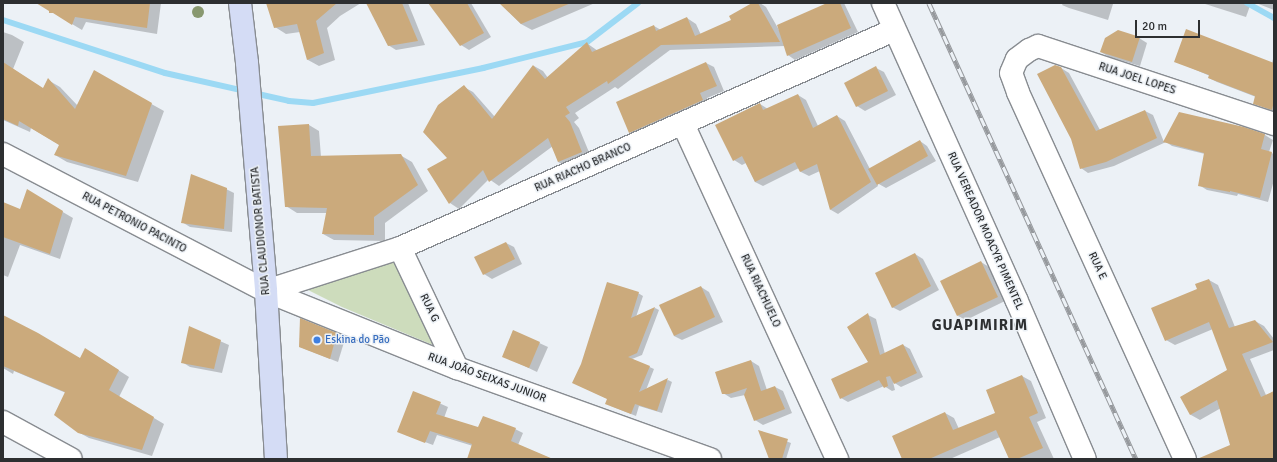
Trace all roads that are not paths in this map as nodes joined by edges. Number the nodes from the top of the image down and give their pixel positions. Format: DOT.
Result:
graph roads {
  1 [pos="240,3"];
  2 [pos="883,3"];
  3 [pos="894,30"];
  4 [pos="1011,72"];
  5 [pos="684,124"];
  6 [pos="1274,124"];
  7 [pos="3,154"];
  8 [pos="400,248"];
  9 [pos="266,291"];
  10 [pos="457,368"];
  11 [pos="3,422"];
  12 [pos="71,459"];
  13 [pos="276,459"];
  14 [pos="710,459"];
  15 [pos="837,459"];
  16 [pos="1085,459"];
  17 [pos="1185,459"];
  1 -- 9 [label="main road, RUA CLAUDIONOR BATISTA"];
  2 -- 3 [label="street, RUA VEREADOR MOACYR PIMENTEL"];
  3 -- 5 [label="street, RUA RIACHO BRANCO"];
  3 -- 16 [label="street, RUA VEREADOR MOACYR PIMENTEL"];
  4 -- 6 [label="street, RUA JOEL LOPES"];
  4 -- 17 [label="street, RUA E"];
  5 -- 8 [label="street, RUA RIACHO BRANCO"];
  5 -- 15 [label="street, RUA RIACHUELO"];
  7 -- 9 [label="street, RUA PETRONIO PACINTO"];
  8 -- 9 [label="street, RUA RIACHO BRANCO"];
  8 -- 10 [label="street, RUA G"];
  9 -- 10 [label="street, RUA JOÃO SEIXAS JUNIOR"];
  9 -- 13 [label="main road, RUA CLAUDIONOR BATISTA"];
  10 -- 14 [label="street, RUA JOÃO SEIXAS JUNIOR"];
  11 -- 12 [label="street"];
}
